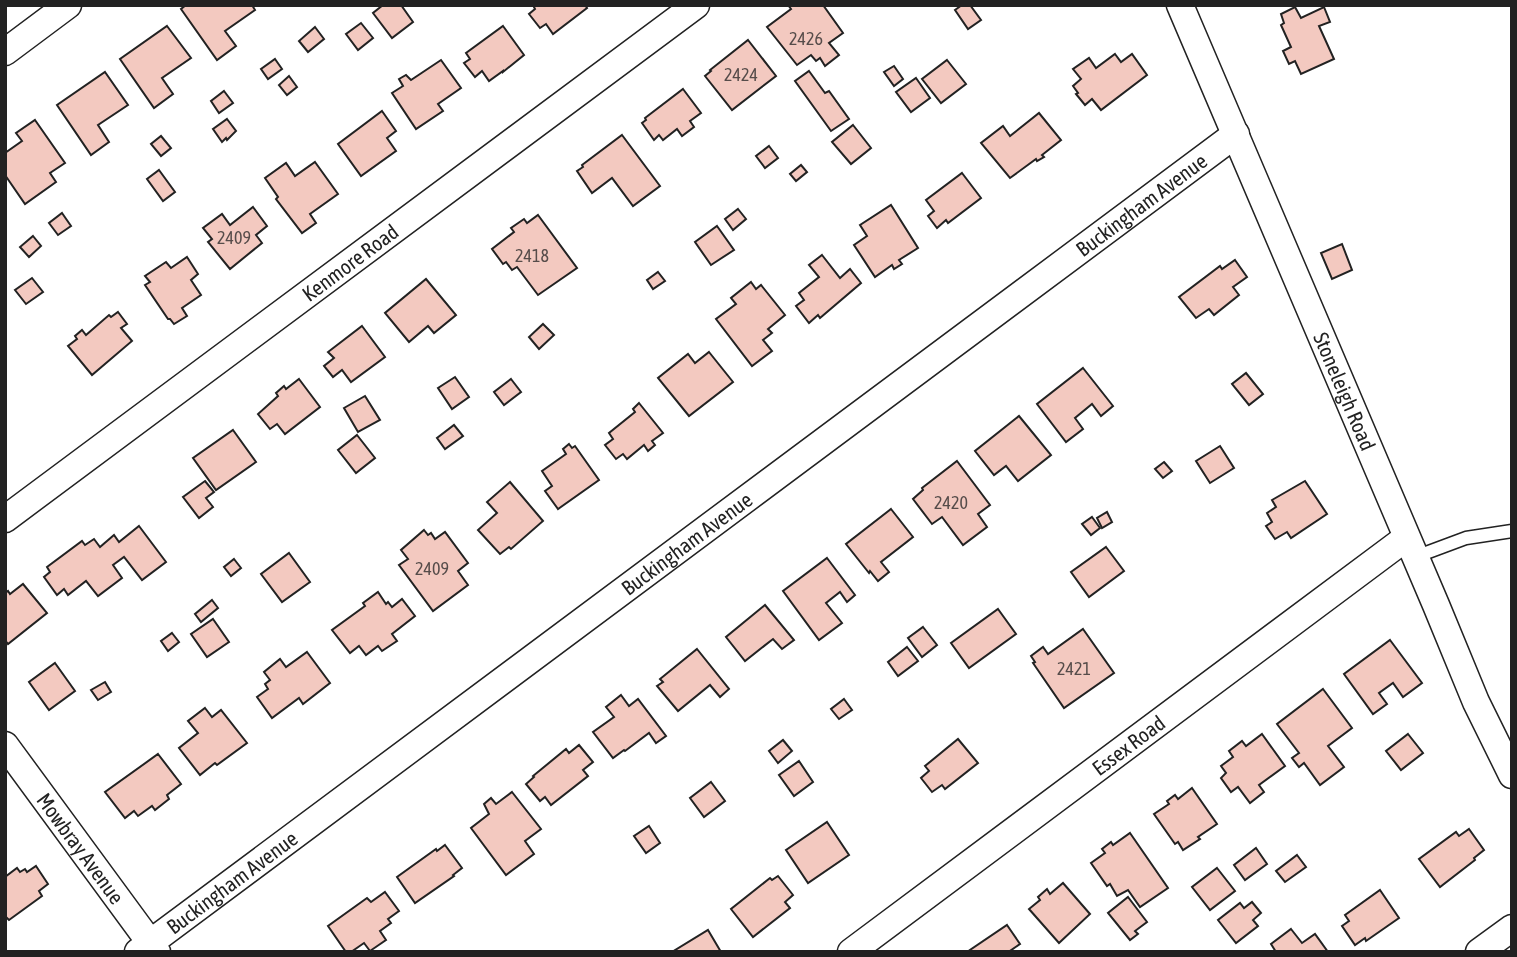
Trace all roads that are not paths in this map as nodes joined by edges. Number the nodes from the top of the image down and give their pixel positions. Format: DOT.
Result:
graph roads {
  1 [pos="68,5"];
  2 [pos="696,5"];
  3 [pos="1180,5"];
  4 [pos="5,52"];
  5 [pos="1236,134"];
  6 [pos="5,519"];
  7 [pos="1512,531"];
  8 [pos="1415,542"];
  9 [pos="5,745"];
  10 [pos="1512,775"];
  11 [pos="1512,928"];
  12 [pos="148,949"];
  13 [pos="851,952"];
  14 [pos="1479,952"];
  1 -- 4 [label="street"];
  2 -- 6 [label="street, Kenmore Road"];
  3 -- 5 [label="street, Stoneleigh Road"];
  5 -- 8 [label="street, Stoneleigh Road"];
  5 -- 12 [label="street, Buckingham Avenue"];
  7 -- 8 [label="lane"];
  8 -- 10 [label="street, Stoneleigh Road"];
  8 -- 13 [label="street, Essex Road"];
  9 -- 12 [label="street, Mowbray Avenue"];
  11 -- 14 [label="street"];
}
